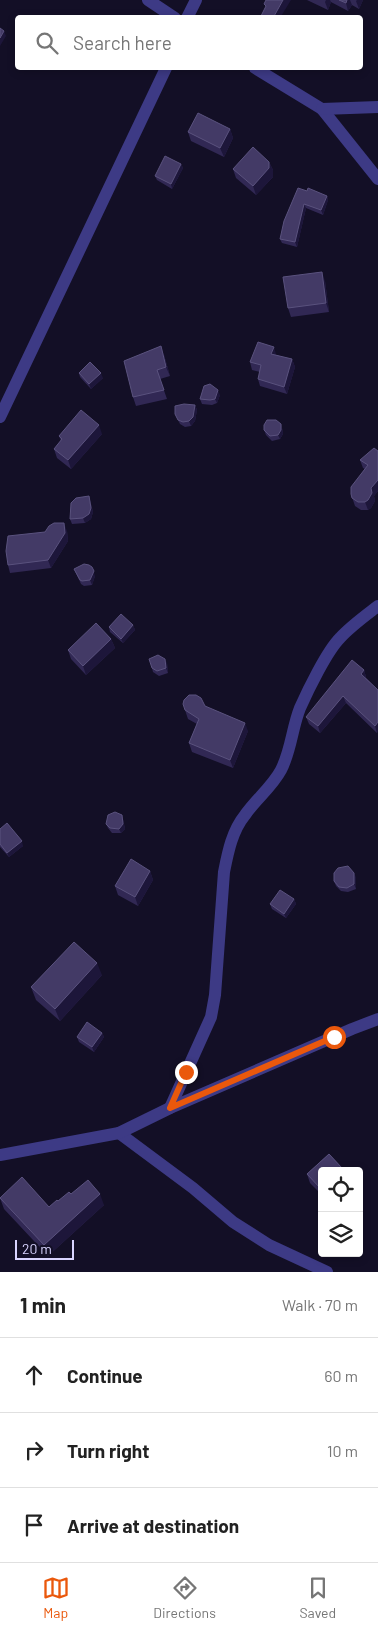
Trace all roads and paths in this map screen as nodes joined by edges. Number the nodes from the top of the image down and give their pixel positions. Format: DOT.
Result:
graph roads {
  1 [pos="148,0"];
  2 [pos="196,0"];
  3 [pos="170,15"];
  4 [pos="189,15"];
  5 [pos="165,70"];
  6 [pos="258,70"];
  7 [pos="378,108"];
  8 [pos="322,109"];
  9 [pos="378,179"];
  10 [pos="0,417"];
  11 [pos="378,606"];
  12 [pos="378,1020"];
  13 [pos="170,1108"];
  14 [pos="119,1133"];
  15 [pos="0,1155"];
  16 [pos="327,1272"];
  1 -- 3 [label="street"];
  2 -- 4 [label="street"];
  5 -- 10 [label="street"];
  6 -- 8 [label="street"];
  7 -- 8 [label="street"];
  8 -- 9 [label="street"];
  11 -- 13 [label="street"];
  12 -- 13 [label="street"];
  13 -- 14 [label="street"];
  14 -- 15 [label="street"];
  14 -- 16 [label="street"];
}
